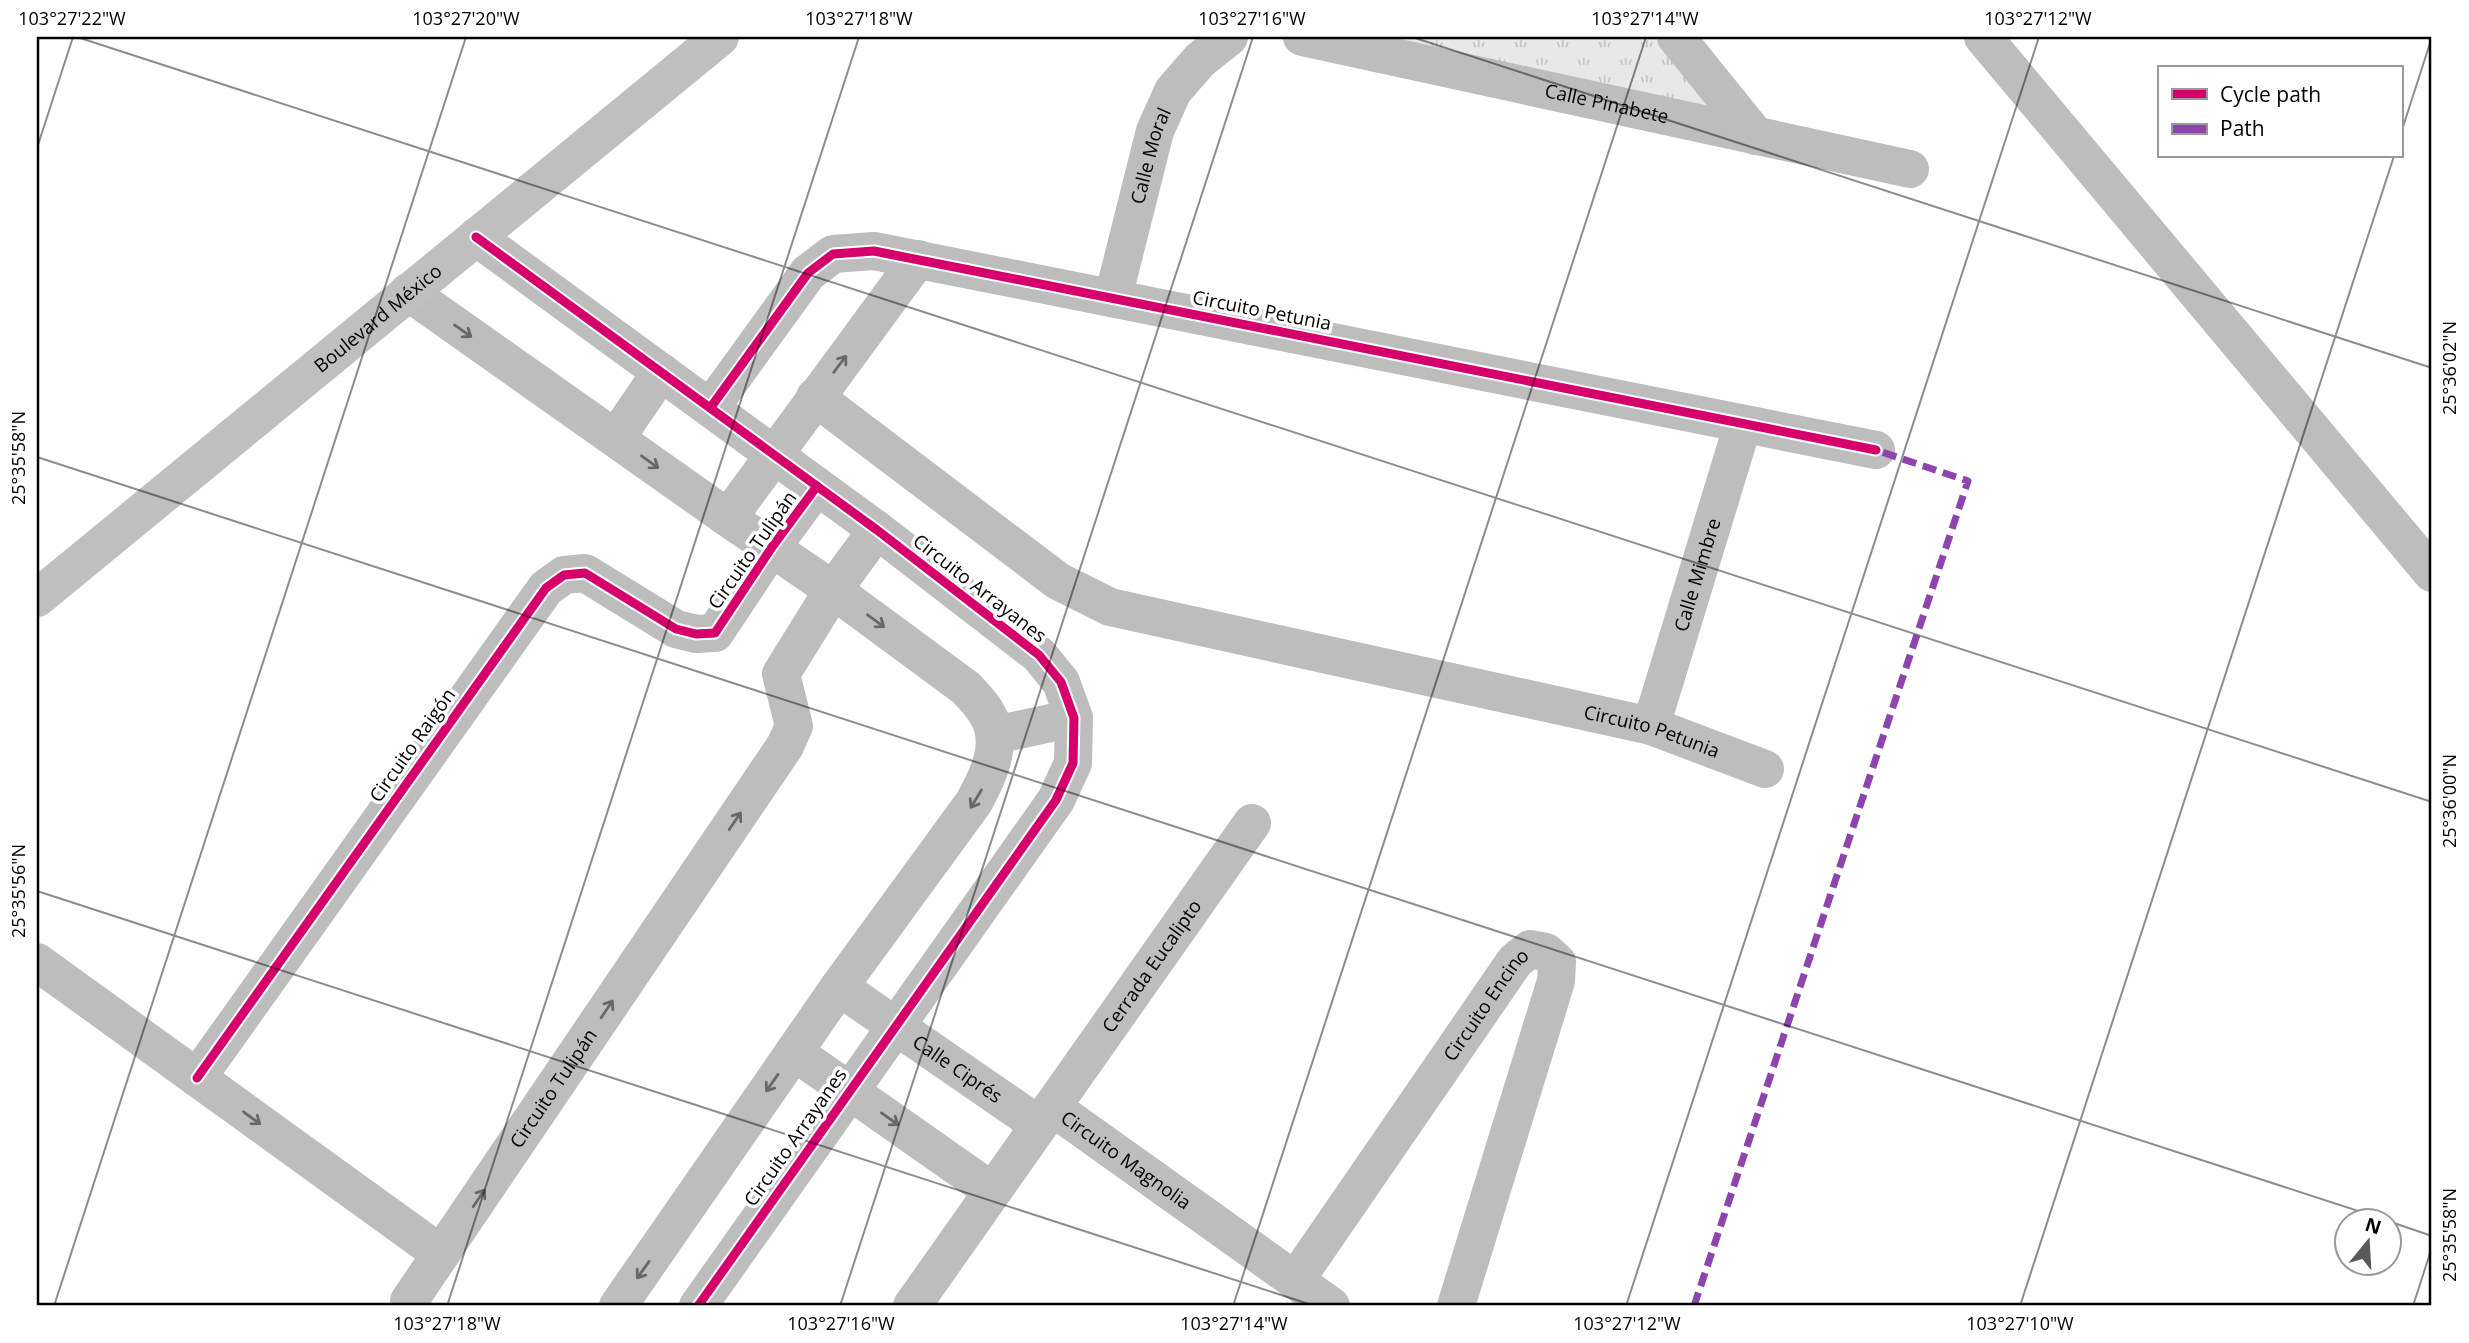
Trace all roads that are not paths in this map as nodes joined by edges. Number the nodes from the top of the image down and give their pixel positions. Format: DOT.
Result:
graph roads {
  1 [pos="720,37"];
  2 [pos="1229,37"];
  3 [pos="1302,37"];
  4 [pos="1676,37"];
  5 [pos="1983,37"];
  6 [pos="1756,136"];
  7 [pos="1910,169"];
  8 [pos="476,237"];
  9 [pos="918,259"];
  10 [pos="408,292"];
  11 [pos="1113,299"];
  12 [pos="661,372"];
  13 [pos="815,397"];
  14 [pos="711,407"];
  15 [pos="1743,424"];
  16 [pos="616,438"];
  17 [pos="1877,450"];
  18 [pos="774,455"];
  19 [pos="817,486"];
  20 [pos="728,518"];
  21 [pos="877,530"];
  22 [pos="772,547"];
  23 [pos="2432,573"];
  24 [pos="833,590"];
  25 [pos="37,598"];
  26 [pos="715,634"];
  27 [pos="1074,718"];
  28 [pos="1651,726"];
  29 [pos="995,735"];
  30 [pos="1765,769"];
  31 [pos="1252,823"];
  32 [pos="37,962"];
  33 [pos="839,987"];
  34 [pos="895,1024"];
  35 [pos="794,1052"];
  36 [pos="197,1078"];
  37 [pos="849,1090"];
  38 [pos="1046,1116"];
  39 [pos="992,1191"];
  40 [pos="441,1254"];
  41 [pos="1295,1281"];
  42 [pos="409,1301"];
  43 [pos="618,1306"];
  44 [pos="698,1306"];
  45 [pos="912,1306"];
  46 [pos="1331,1306"];
  47 [pos="1456,1306"];
  1 -- 8 [label="main road, Boulevard México"];
  2 -- 11 [label="street, Calle Moral"];
  3 -- 6 [label="street, Calle Pinabete"];
  4 -- 6 [label="street"];
  5 -- 23 [label="street"];
  6 -- 7 [label="street, Calle Pinabete"];
  8 -- 10 [label="main road, Boulevard México"];
  8 -- 12 [label="street, Circuito Arrayanes"];
  9 -- 11 [label="street, Circuito Petunia"];
  13 -- 9 [label="street, one-way"];
  9 -- 14 [label="street, Circuito Petunia"];
  10 -- 16 [label="street, one-way"];
  10 -- 25 [label="main road, Boulevard México"];
  11 -- 15 [label="street, Circuito Petunia"];
  12 -- 14 [label="street, Circuito Arrayanes"];
  12 -- 16 [label="street"];
  13 -- 18 [label="street"];
  13 -- 28 [label="street, Circuito Petunia"];
  14 -- 18 [label="street, Circuito Arrayanes"];
  15 -- 17 [label="street, Circuito Petunia"];
  15 -- 28 [label="street, Calle Mimbre"];
  16 -- 20 [label="street, one-way"];
  18 -- 19 [label="street, Circuito Arrayanes"];
  18 -- 20 [label="street"];
  19 -- 21 [label="street, Circuito Arrayanes"];
  19 -- 22 [label="street, Circuito Tulipán"];
  20 -- 22 [label="street"];
  21 -- 24 [label="street, Circuito Tulipán"];
  21 -- 27 [label="street, Circuito Arrayanes"];
  22 -- 24 [label="street"];
  22 -- 26 [label="street, Circuito Tulipán"];
  24 -- 29 [label="street, one-way"];
  40 -- 24 [label="street, Circuito Tulipán, one-way"];
  26 -- 36 [label="street, Circuito Raigón"];
  27 -- 29 [label="street"];
  27 -- 34 [label="street, Circuito Arrayanes"];
  28 -- 30 [label="street, Circuito Petunia"];
  29 -- 33 [label="street, one-way"];
  31 -- 38 [label="street, Cerrada Eucalipto"];
  32 -- 36 [label="street"];
  33 -- 34 [label="street, Calle Ciprés"];
  33 -- 35 [label="street"];
  34 -- 37 [label="street, Circuito Arrayanes"];
  34 -- 38 [label="street, Calle Ciprés"];
  35 -- 37 [label="street"];
  35 -- 43 [label="street, one-way"];
  36 -- 40 [label="street, one-way"];
  37 -- 39 [label="street, one-way"];
  37 -- 44 [label="street, Circuito Arrayanes"];
  38 -- 39 [label="street, Circuito Magnolia"];
  38 -- 41 [label="street, Circuito Magnolia"];
  39 -- 45 [label="street, Circuito Magnolia"];
  40 -- 42 [label="street, Circuito Tulipán"];
  41 -- 46 [label="street, Circuito Magnolia"];
  41 -- 47 [label="street, Circuito Encino"];
}
